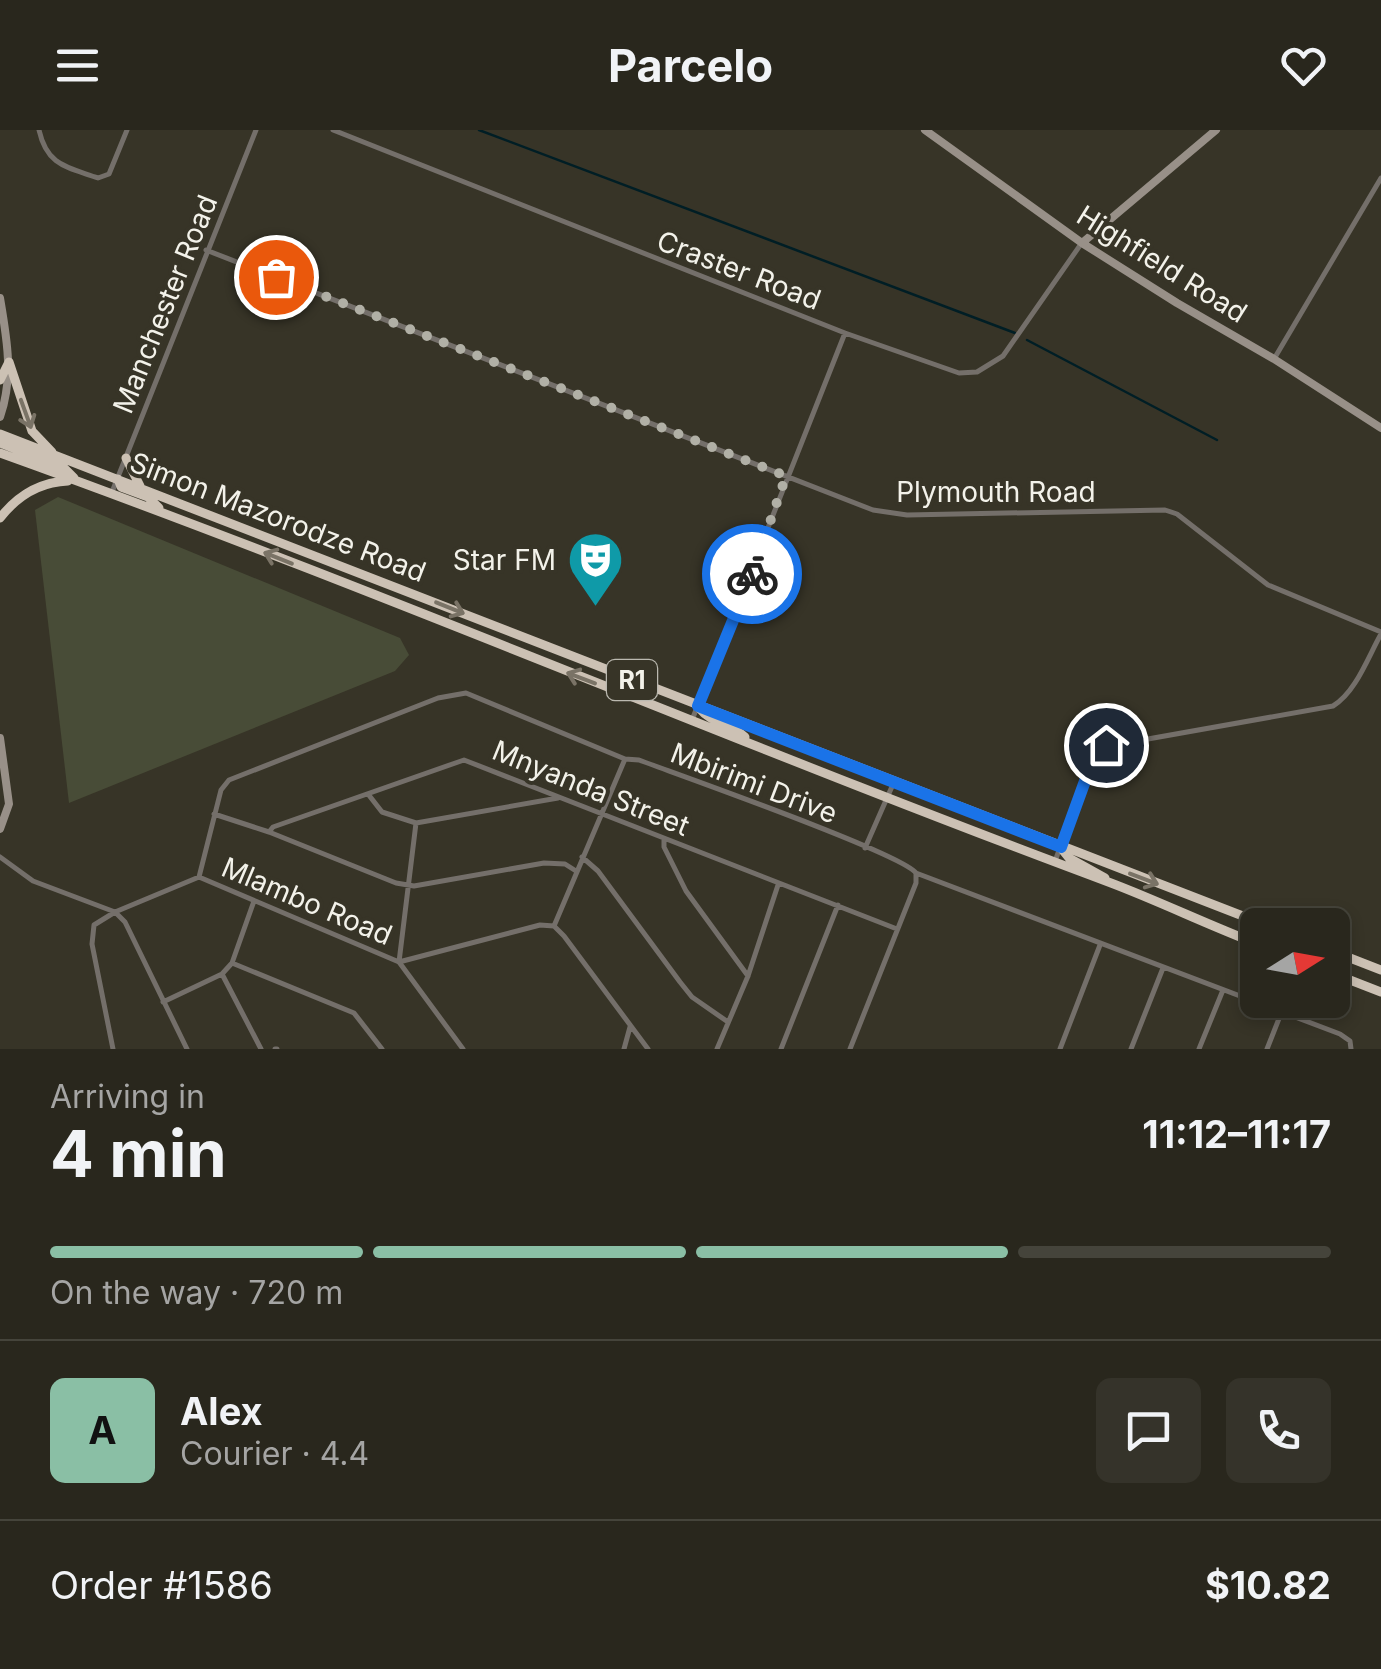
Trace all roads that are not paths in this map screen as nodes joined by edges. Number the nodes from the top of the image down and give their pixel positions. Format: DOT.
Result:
graph roads {
  1 [pos="39,130"];
  2 [pos="127,130"];
  3 [pos="256,130"];
  4 [pos="333,130"];
  5 [pos="925,130"];
  6 [pos="1216,130"];
  7 [pos="1381,178"];
  8 [pos="1082,243"];
  9 [pos="206,250"];
  10 [pos="0,298"];
  11 [pos="846,333"];
  12 [pos="1274,358"];
  13 [pos="9,362"];
  14 [pos="0,380"];
  15 [pos="0,417"];
  16 [pos="1381,428"];
  17 [pos="0,434"];
  18 [pos="0,443"];
  19 [pos="0,453"];
  20 [pos="58,457"];
  21 [pos="126,458"];
  22 [pos="786,476"];
  23 [pos="118,479"];
  24 [pos="76,480"];
  25 [pos="141,488"];
  26 [pos="112,492"];
  27 [pos="164,513"];
  28 [pos="0,518"];
  29 [pos="1381,633"];
  30 [pos="698,706"];
  31 [pos="692,720"];
  32 [pos="0,738"];
  33 [pos="751,742"];
  34 [pos="625,759"];
  35 [pos="894,782"];
  36 [pos="368,794"];
  37 [pos="561,797"];
  38 [pos="887,800"];
  39 [pos="599,813"];
  40 [pos="214,814"];
  41 [pos="416,823"];
  42 [pos="0,829"];
  43 [pos="269,832"];
  44 [pos="664,840"];
  45 [pos="1061,847"];
  46 [pos="865,848"];
  47 [pos="0,857"];
  48 [pos="582,857"];
  49 [pos="1054,864"];
  50 [pos="576,871"];
  51 [pos="916,873"];
  52 [pos="199,877"];
  53 [pos="1111,883"];
  54 [pos="778,884"];
  55 [pos="408,885"];
  56 [pos="254,901"];
  57 [pos="838,906"];
  58 [pos="114,912"];
  59 [pos="1240,915"];
  60 [pos="554,926"];
  61 [pos="898,929"];
  62 [pos="1240,937"];
  63 [pos="1100,944"];
  64 [pos="1350,958"];
  65 [pos="399,962"];
  66 [pos="232,963"];
  67 [pos="1163,968"];
  68 [pos="1381,970"];
  69 [pos="222,974"];
  70 [pos="748,976"];
  71 [pos="1350,980"];
  72 [pos="1223,990"];
  73 [pos="1381,992"];
  74 [pos="1240,996"];
  75 [pos="163,1002"];
  76 [pos="1279,1018"];
  77 [pos="1300,1018"];
  78 [pos="728,1022"];
  79 [pos="630,1027"];
  80 [pos="1351,1048"];
  81 [pos="113,1049"];
  82 [pos="186,1049"];
  83 [pos="260,1049"];
  84 [pos="382,1049"];
  85 [pos="463,1049"];
  86 [pos="624,1049"];
  87 [pos="648,1049"];
  88 [pos="716,1049"];
  89 [pos="780,1049"];
  90 [pos="850,1049"];
  91 [pos="1060,1049"];
  92 [pos="1131,1049"];
  93 [pos="1199,1049"];
  94 [pos="1267,1049"];
  1 -- 2 [label="street"];
  3 -- 9 [label="street, Manchester Road"];
  4 -- 11 [label="street, Craster Road"];
  5 -- 8 [label="street, Highfield Road"];
  6 -- 8 [label="street"];
  7 -- 12 [label="street"];
  8 -- 11 [label="street, Craster Road"];
  8 -- 12 [label="street, Highfield Road"];
  9 -- 21 [label="street, Manchester Road"];
  9 -- 22 [label="street, Plymouth Road"];
  10 -- 13 [label="street"];
  11 -- 22 [label="street"];
  12 -- 16 [label="street, Highfield Road"];
  13 -- 14 [label="highway"];
  13 -- 15 [label="street"];
  13 -- 20 [label="highway, one-way"];
  17 -- 20 [label="highway, Simon Mazorodze Road / R1"];
  18 -- 24 [label="highway"];
  19 -- 24 [label="highway, Simon Mazorodze Road / R1"];
  20 -- 23 [label="highway, Simon Mazorodze Road / R1"];
  21 -- 23 [label="street, Manchester Road"];
  21 -- 25 [label="highway"];
  22 -- 29 [label="street, Plymouth Road"];
  22 -- 30 [label="street"];
  23 -- 25 [label="highway, Simon Mazorodze Road / R1"];
  23 -- 26 [label="street, Manchester Road"];
  23 -- 27 [label="highway"];
  24 -- 26 [label="highway, Simon Mazorodze Road / R1"];
  24 -- 28 [label="highway"];
  25 -- 30 [label="highway, Simon Mazorodze Road / R1, one-way"];
  26 -- 27 [label="highway, Simon Mazorodze Road / R1"];
  31 -- 27 [label="highway, Simon Mazorodze Road / R1, one-way"];
  29 -- 45 [label="street"];
  30 -- 31 [label="street"];
  30 -- 33 [label="highway"];
  30 -- 35 [label="highway, Simon Mazorodze Road / R1"];
  31 -- 33 [label="highway, Simon Mazorodze Road / R1"];
  32 -- 42 [label="street"];
  33 -- 38 [label="highway, Simon Mazorodze Road / R1"];
  34 -- 39 [label="street"];
  34 -- 40 [label="street, Mbirimi Drive"];
  34 -- 46 [label="street, Mbirimi Drive"];
  35 -- 38 [label="street"];
  35 -- 45 [label="highway, Simon Mazorodze Road / R1"];
  36 -- 37 [label="street, Mnyanda Street"];
  36 -- 41 [label="street"];
  36 -- 43 [label="street, Mnyanda Street"];
  37 -- 39 [label="street, Mnyanda Street"];
  37 -- 41 [label="street"];
  38 -- 46 [label="street"];
  38 -- 49 [label="highway, Simon Mazorodze Road / R1"];
  39 -- 44 [label="street, Mnyanda Street"];
  39 -- 48 [label="street"];
  40 -- 43 [label="street"];
  40 -- 52 [label="street, Mbirimi Drive"];
  41 -- 55 [label="street"];
  43 -- 55 [label="street"];
  44 -- 54 [label="street, Mnyanda Street"];
  44 -- 70 [label="street"];
  45 -- 49 [label="street"];
  45 -- 53 [label="highway"];
  45 -- 59 [label="highway, Simon Mazorodze Road / R1, one-way"];
  46 -- 51 [label="street, Mbirimi Drive"];
  47 -- 58 [label="street"];
  48 -- 50 [label="street"];
  48 -- 78 [label="street"];
  49 -- 53 [label="highway, Simon Mazorodze Road / R1"];
  50 -- 55 [label="street"];
  50 -- 60 [label="street"];
  51 -- 61 [label="street"];
  51 -- 63 [label="street, Mbirimi Drive"];
  52 -- 56 [label="street, Mlambo Road"];
  52 -- 58 [label="street"];
  53 -- 62 [label="highway, Simon Mazorodze Road / R1"];
  54 -- 57 [label="street, Mnyanda Street"];
  54 -- 70 [label="street"];
  55 -- 65 [label="street"];
  56 -- 65 [label="street, Mlambo Road"];
  56 -- 66 [label="street"];
  57 -- 61 [label="street, Mnyanda Street"];
  57 -- 89 [label="street"];
  58 -- 75 [label="street"];
  58 -- 81 [label="street"];
  60 -- 65 [label="street"];
  60 -- 79 [label="street"];
  61 -- 90 [label="street"];
  63 -- 67 [label="street, Mbirimi Drive"];
  63 -- 91 [label="street"];
  64 -- 68 [label="highway"];
  65 -- 85 [label="street"];
  66 -- 69 [label="street"];
  66 -- 84 [label="street"];
  67 -- 72 [label="street, Mbirimi Drive"];
  67 -- 92 [label="street"];
  69 -- 75 [label="street"];
  69 -- 83 [label="street"];
  70 -- 78 [label="street"];
  71 -- 73 [label="highway"];
  72 -- 74 [label="street, Mbirimi Drive"];
  72 -- 93 [label="street"];
  75 -- 82 [label="street"];
  76 -- 94 [label="street"];
  77 -- 80 [label="street, Mbirimi Drive"];
  78 -- 88 [label="street"];
  79 -- 86 [label="street"];
  79 -- 87 [label="street"];
}
